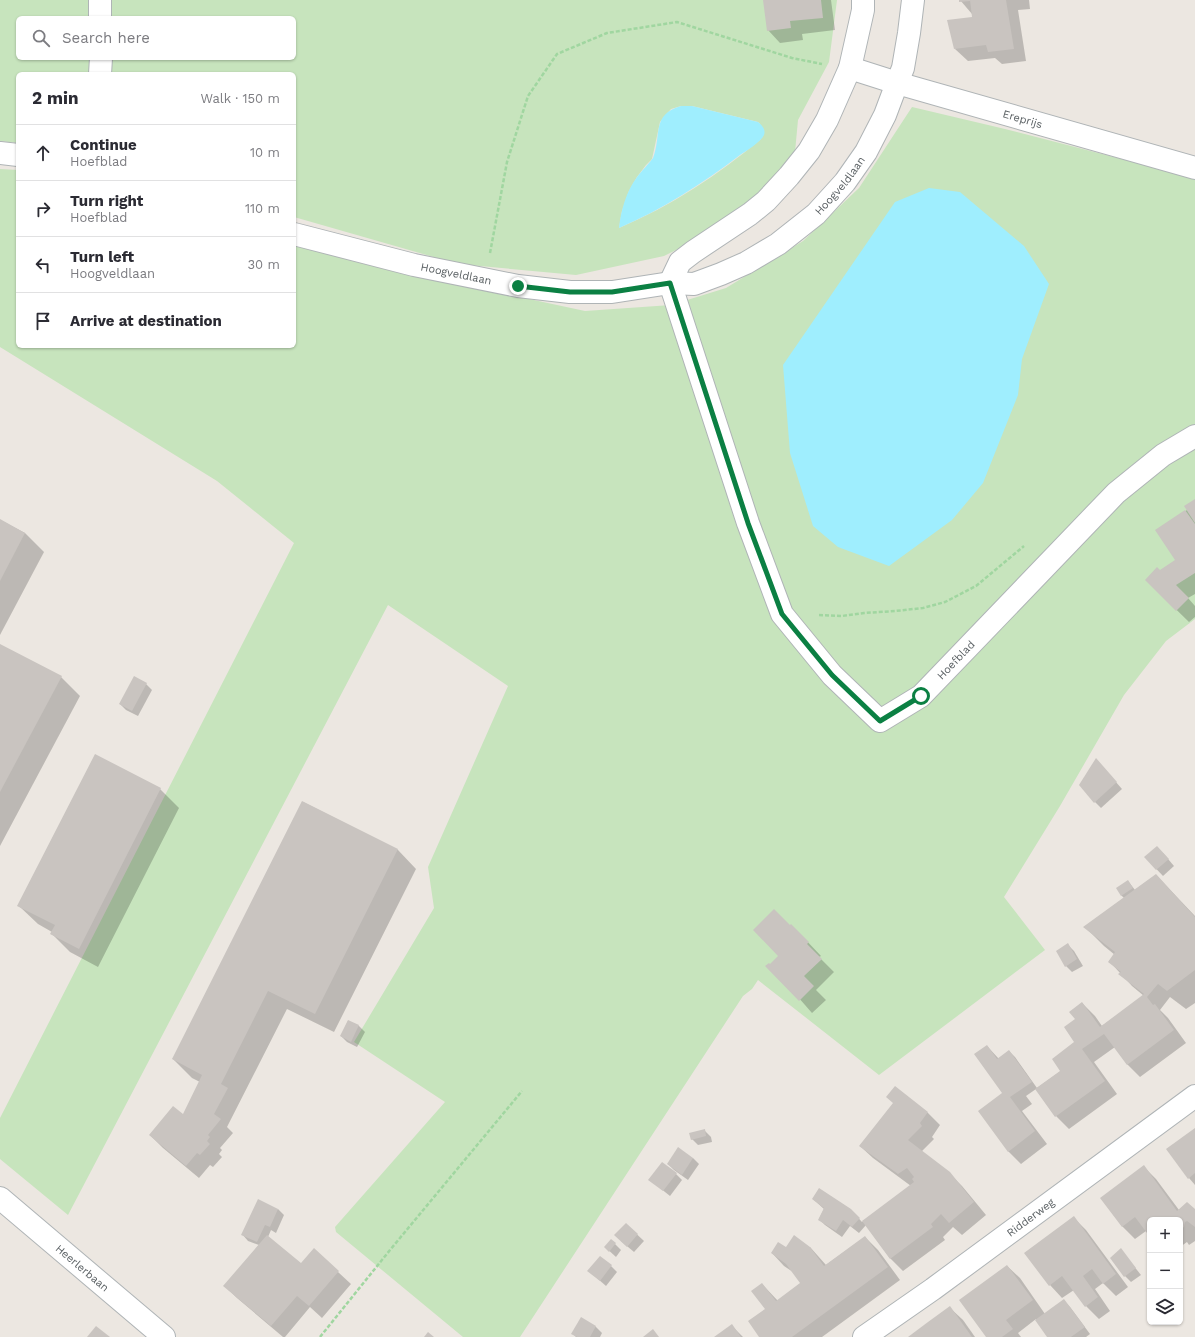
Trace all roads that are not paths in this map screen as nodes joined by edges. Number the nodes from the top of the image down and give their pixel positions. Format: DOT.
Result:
graph roads {
  1 [pos="100,0"];
  2 [pos="863,0"];
  3 [pos="913,0"];
  4 [pos="100,16"];
  5 [pos="101,60"];
  6 [pos="850,68"];
  7 [pos="100,72"];
  8 [pos="897,84"];
  9 [pos="0,153"];
  10 [pos="16,154"];
  11 [pos="1195,168"];
  12 [pos="296,235"];
  13 [pos="670,283"];
  14 [pos="1195,436"];
  15 [pos="1195,1096"];
  16 [pos="0,1198"];
  17 [pos="164,1337"];
  18 [pos="864,1337"];
  1 -- 4 [label="street"];
  2 -- 6 [label="street"];
  3 -- 8 [label="street, Hoogveldlaan"];
  5 -- 7 [label="street"];
  6 -- 8 [label="street, Ereprijs"];
  6 -- 13 [label="street"];
  8 -- 11 [label="street, Ereprijs"];
  8 -- 13 [label="street, Hoogveldlaan"];
  9 -- 10 [label="street"];
  12 -- 13 [label="street, Hoogveldlaan"];
  13 -- 14 [label="street, Hoefblad"];
  15 -- 18 [label="street, Ridderweg"];
  16 -- 17 [label="street, Heerlerbaan"];
}
